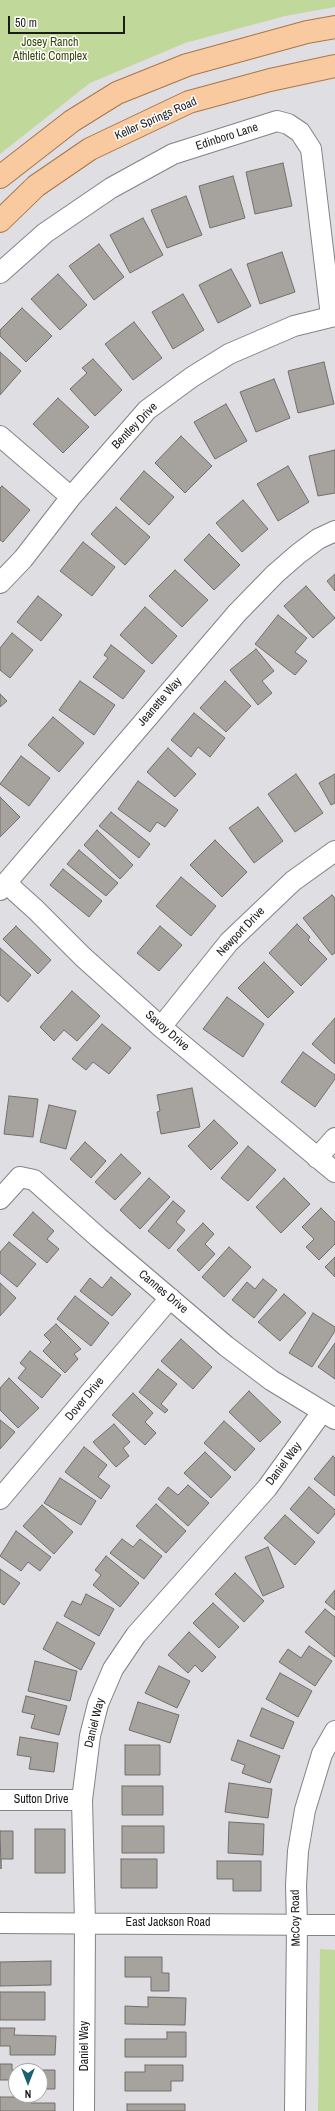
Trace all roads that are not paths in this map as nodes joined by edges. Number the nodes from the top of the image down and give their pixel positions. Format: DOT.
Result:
graph roads {
  1 [pos="335,27"];
  2 [pos="335,66"];
  3 [pos="72,121"];
  4 [pos="90,149"];
  5 [pos="0,176"];
  6 [pos="0,221"];
  7 [pos="0,273"];
  8 [pos="333,316"];
  9 [pos="0,436"];
  10 [pos="71,497"];
  11 [pos="335,530"];
  12 [pos="0,584"];
  13 [pos="335,851"];
  14 [pos="3,886"];
  15 [pos="162,1027"];
  16 [pos="335,1138"];
  17 [pos="317,1158"];
  18 [pos="335,1172"];
  19 [pos="0,1199"];
  20 [pos="170,1298"];
  21 [pos="329,1416"];
  22 [pos="0,1499"];
  23 [pos="335,1731"];
  24 [pos="0,1800"];
  25 [pos="82,1800"];
  26 [pos="0,1922"];
  27 [pos="85,1923"];
  28 [pos="297,1925"];
  29 [pos="335,1925"];
  30 [pos="84,2111"];
  31 [pos="295,2111"];
  1 -- 3 [label="main road"];
  2 -- 4 [label="main road, Keller Springs Road"];
  3 -- 4 [label="main road"];
  3 -- 5 [label="main road"];
  4 -- 6 [label="main road, Keller Springs Road"];
  7 -- 8 [label="street, Edinboro Lane"];
  8 -- 10 [label="street, Bentley Drive"];
  9 -- 10 [label="street"];
  10 -- 12 [label="street, Bentley Drive"];
  11 -- 14 [label="street, Jeanette Way"];
  13 -- 15 [label="street, Newport Drive"];
  14 -- 15 [label="street, Savoy Drive"];
  15 -- 17 [label="street, Savoy Drive"];
  16 -- 17 [label="street"];
  17 -- 18 [label="street, Savoy Drive"];
  19 -- 20 [label="street, Cannes Drive"];
  20 -- 21 [label="street, Cannes Drive"];
  20 -- 22 [label="street, Dover Drive"];
  21 -- 25 [label="street, Daniel Way"];
  23 -- 28 [label="street, McCoy Road"];
  24 -- 25 [label="street, Sutton Drive"];
  25 -- 27 [label="street, Daniel Way"];
  26 -- 27 [label="street, East Jackson Road"];
  27 -- 28 [label="street, East Jackson Road"];
  27 -- 30 [label="street, Daniel Way"];
  28 -- 29 [label="street, East Jackson Road"];
  28 -- 31 [label="street, McCoy Road"];
}
